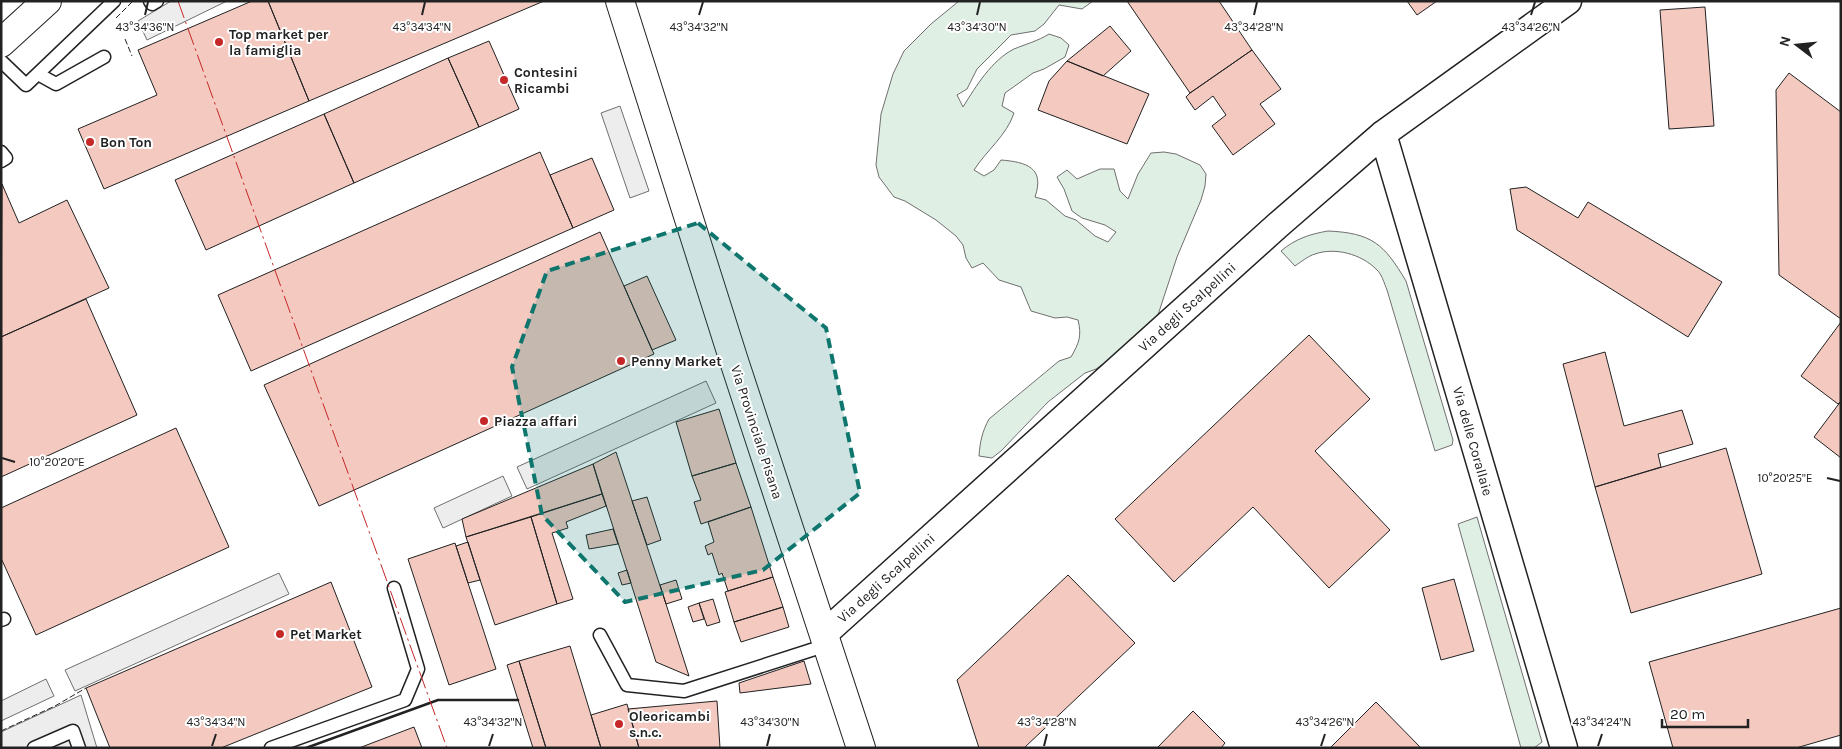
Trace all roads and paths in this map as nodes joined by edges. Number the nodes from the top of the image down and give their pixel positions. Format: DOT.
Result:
graph roads {
  1 [pos="47,1"];
  2 [pos="114,1"];
  3 [pos="150,1"];
  4 [pos="156,1"];
  5 [pos="620,1"];
  6 [pos="1568,1"];
  7 [pos="1,43"];
  8 [pos="104,58"];
  9 [pos="1,61"];
  10 [pos="38,74"];
  11 [pos="1383,134"];
  12 [pos="1,152"];
  13 [pos="1,161"];
  14 [pos="394,588"];
  15 [pos="600,635"];
  16 [pos="825,640"];
  17 [pos="34,748"];
  18 [pos="79,748"];
  19 [pos="271,748"];
  20 [pos="860,748"];
  21 [pos="1564,748"];
  1 -- 7 [label="street"];
  2 -- 10 [label="lane"];
  3 -- 4 [label="lane"];
  5 -- 16 [label="street, Via Provinciale Pisana"];
  6 -- 11 [label="street, Via degli Scalpellini"];
  8 -- 10 [label="lane"];
  9 -- 10 [label="lane"];
  11 -- 16 [label="street, Via degli Scalpellini"];
  11 -- 21 [label="street, Via delle Corallaie"];
  12 -- 13 [label="lane"];
  14 -- 19 [label="lane"];
  15 -- 16 [label="lane"];
  16 -- 20 [label="street, Via Provinciale Pisana"];
  17 -- 18 [label="lane"];
}
